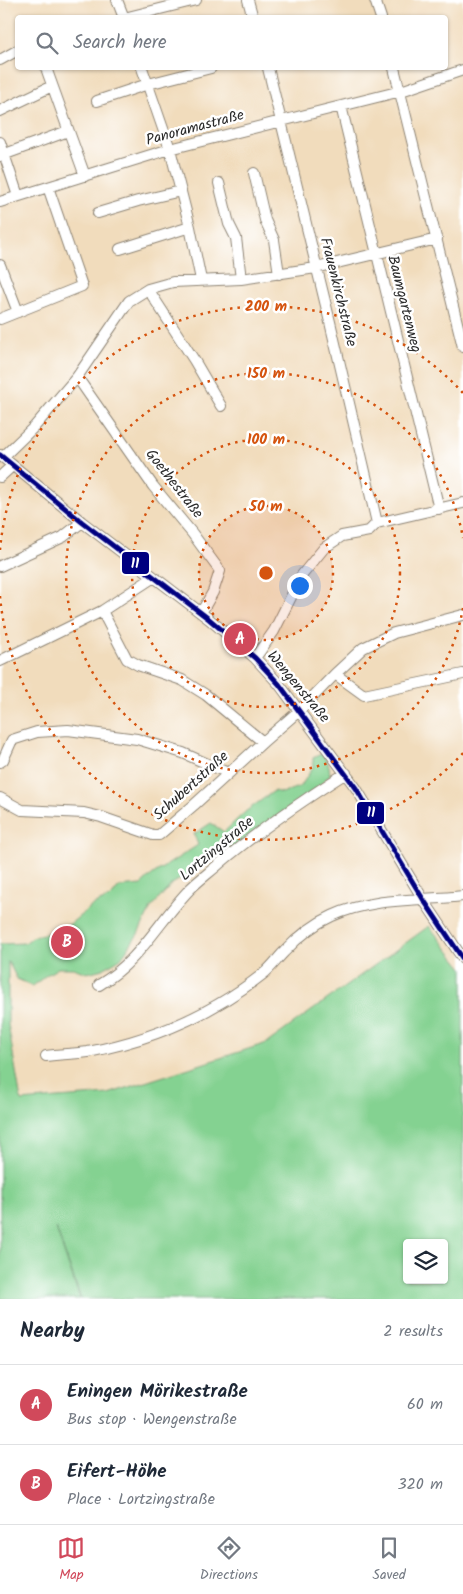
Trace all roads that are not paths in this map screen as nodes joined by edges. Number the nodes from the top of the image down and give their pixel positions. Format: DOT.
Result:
graph roads {
  1 [pos="117,0"];
  2 [pos="196,0"];
  3 [pos="248,0"];
  4 [pos="375,0"];
  5 [pos="123,15"];
  6 [pos="136,15"];
  7 [pos="252,15"];
  8 [pos="380,15"];
  9 [pos="15,52"];
  10 [pos="0,60"];
  11 [pos="47,70"];
  12 [pos="143,70"];
  13 [pos="203,70"];
  14 [pos="268,70"];
  15 [pos="395,70"];
  16 [pos="463,70"];
  17 [pos="148,84"];
  18 [pos="52,86"];
  19 [pos="401,91"];
  20 [pos="97,100"];
  21 [pos="341,106"];
  22 [pos="0,111"];
  23 [pos="281,121"];
  24 [pos="68,131"];
  25 [pos="0,142"];
  26 [pos="170,149"];
  27 [pos="2,155"];
  28 [pos="254,173"];
  29 [pos="85,176"];
  30 [pos="218,183"];
  31 [pos="48,187"];
  32 [pos="181,191"];
  33 [pos="18,196"];
  34 [pos="0,202"];
  35 [pos="98,214"];
  36 [pos="190,227"];
  37 [pos="437,238"];
  38 [pos="120,249"];
  39 [pos="376,253"];
  40 [pos="0,265"];
  41 [pos="316,268"];
  42 [pos="279,274"];
  43 [pos="241,279"];
  44 [pos="201,280"];
  45 [pos="148,290"];
  46 [pos="18,312"];
  47 [pos="0,319"];
  48 [pos="463,347"];
  49 [pos="77,377"];
  50 [pos="221,406"];
  51 [pos="2,456"];
  52 [pos="12,466"];
  53 [pos="0,477"];
  54 [pos="463,503"];
  55 [pos="438,509"];
  56 [pos="82,522"];
  57 [pos="377,524"];
  58 [pos="0,566"];
  59 [pos="154,577"];
  60 [pos="102,611"];
  61 [pos="200,613"];
  62 [pos="463,615"];
  63 [pos="254,658"];
  64 [pos="0,661"];
  65 [pos="335,674"];
  66 [pos="463,674"];
  67 [pos="300,710"];
  68 [pos="262,742"];
  69 [pos="0,762"];
  70 [pos="346,772"];
  71 [pos="228,773"];
  72 [pos="0,798"];
  73 [pos="463,896"];
  74 [pos="423,899"];
  75 [pos="463,959"];
  76 [pos="99,985"];
  77 [pos="46,1056"];
  1 -- 5 [label="street"];
  2 -- 6 [label="street"];
  3 -- 7 [label="street"];
  4 -- 8 [label="street"];
  9 -- 10 [label="street"];
  11 -- 18 [label="street"];
  12 -- 17 [label="street"];
  13 -- 17 [label="street"];
  14 -- 23 [label="street, Frauenkirchstraße"];
  15 -- 19 [label="street"];
  16 -- 19 [label="street, Panoramastraße"];
  17 -- 20 [label="street"];
  17 -- 26 [label="street"];
  18 -- 22 [label="street"];
  18 -- 24 [label="street"];
  19 -- 21 [label="street, Panoramastraße"];
  19 -- 37 [label="street"];
  21 -- 23 [label="street, Panoramastraße"];
  21 -- 39 [label="street, Baumgartenweg"];
  23 -- 26 [label="street, Panoramastraße"];
  23 -- 41 [label="street, Frauenkirchstraße"];
  24 -- 27 [label="street"];
  24 -- 29 [label="street"];
  25 -- 27 [label="street"];
  26 -- 29 [label="street, Panoramastraße"];
  26 -- 32 [label="street"];
  27 -- 33 [label="street"];
  28 -- 42 [label="street"];
  29 -- 31 [label="street, Panoramastraße"];
  30 -- 43 [label="street"];
  31 -- 33 [label="street, Panoramastraße"];
  31 -- 46 [label="street"];
  32 -- 35 [label="street"];
  32 -- 36 [label="street"];
  33 -- 34 [label="street, Panoramastraße"];
  36 -- 38 [label="street"];
  36 -- 44 [label="street"];
  37 -- 39 [label="street"];
  37 -- 48 [label="street"];
  39 -- 41 [label="street"];
  39 -- 55 [label="street, Baumgartenweg"];
  40 -- 46 [label="street"];
  41 -- 42 [label="street"];
  41 -- 57 [label="street, Frauenkirchstraße"];
  42 -- 43 [label="street"];
  43 -- 44 [label="street"];
  44 -- 45 [label="street"];
  45 -- 49 [label="street"];
  45 -- 50 [label="street"];
  46 -- 47 [label="street"];
  49 -- 51 [label="street"];
  49 -- 61 [label="street, Goethestraße"];
  51 -- 52 [label="street, Wengenstraße"];
  52 -- 53 [label="street"];
  52 -- 56 [label="street, Wengenstraße"];
  54 -- 55 [label="street"];
  55 -- 57 [label="street"];
  56 -- 58 [label="street"];
  56 -- 59 [label="street, Wengenstraße"];
  57 -- 63 [label="street"];
  59 -- 60 [label="street"];
  59 -- 61 [label="street, Wengenstraße"];
  60 -- 64 [label="street"];
  60 -- 68 [label="street"];
  61 -- 63 [label="street, Wengenstraße"];
  62 -- 65 [label="street, Schubertstraße"];
  63 -- 67 [label="street, Wengenstraße"];
  65 -- 66 [label="street"];
  65 -- 67 [label="street, Schubertstraße"];
  67 -- 68 [label="street, Schubertstraße"];
  67 -- 70 [label="street, Wengenstraße"];
  68 -- 71 [label="street, Schubertstraße"];
  69 -- 71 [label="street"];
  70 -- 74 [label="street, Wengenstraße"];
  70 -- 76 [label="street, Lortzingstraße"];
  71 -- 72 [label="street, Schubertstraße"];
  73 -- 74 [label="street"];
  74 -- 75 [label="street, Wengenstraße"];
  74 -- 77 [label="street"];
}
